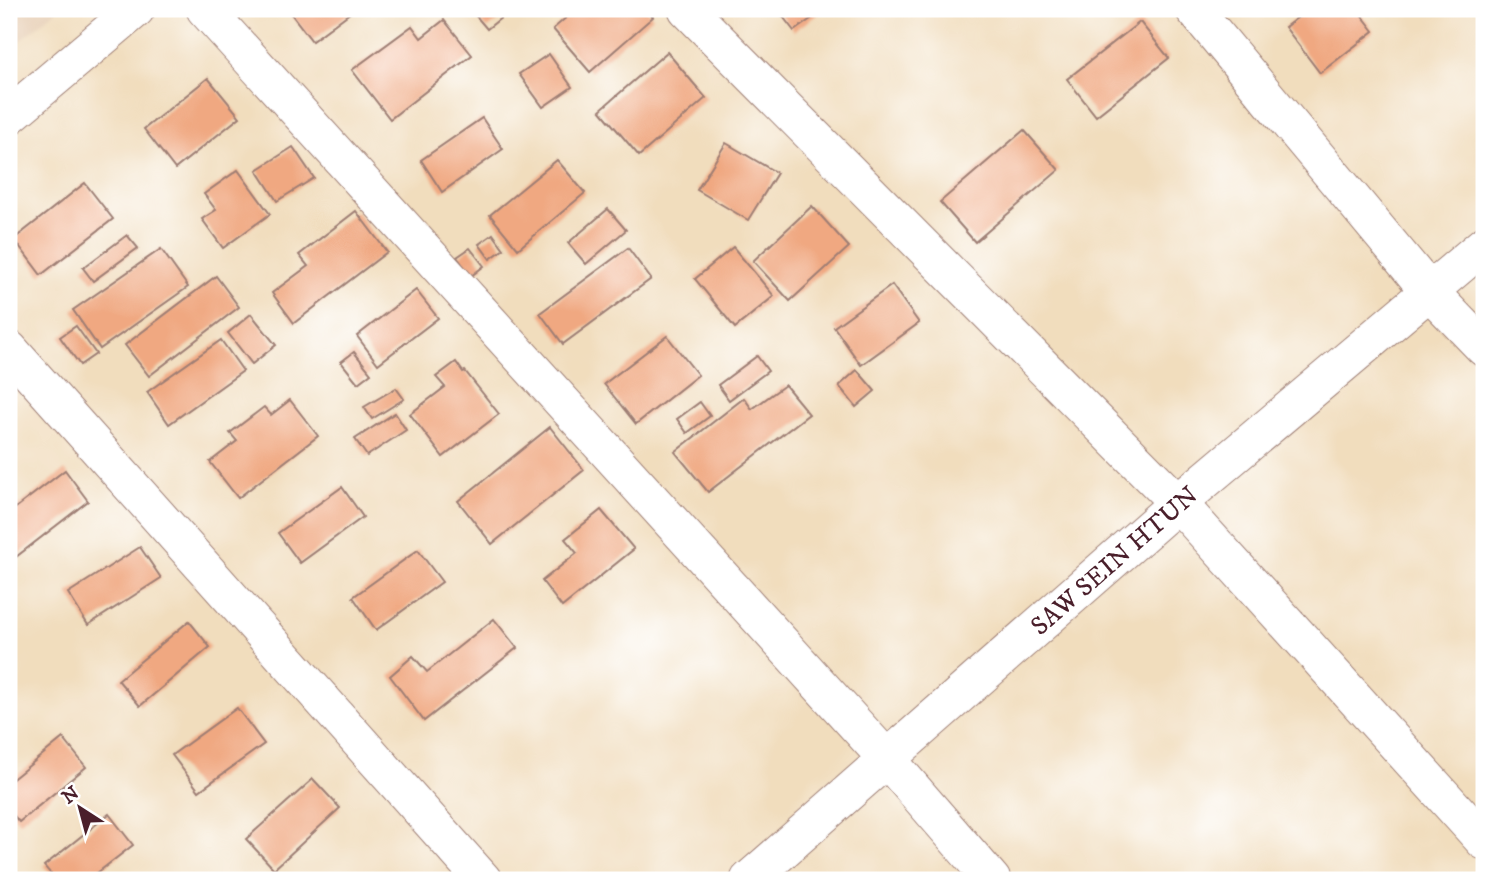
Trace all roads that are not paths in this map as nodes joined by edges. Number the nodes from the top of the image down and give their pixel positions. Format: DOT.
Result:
graph roads {
  1 [pos="136,9"];
  2 [pos="205,9"];
  3 [pos="687,9"];
  4 [pos="1194,9"];
  5 [pos="9,116"];
  6 [pos="1484,245"];
  7 [pos="1430,291"];
  8 [pos="1484,348"];
  9 [pos="9,349"];
  10 [pos="1178,503"];
  11 [pos="887,759"];
  12 [pos="1484,841"];
  13 [pos="483,880"];
  14 [pos="749,880"];
  15 [pos="992,880"];
  1 -- 5 [label="street"];
  2 -- 11 [label="street"];
  3 -- 10 [label="street"];
  4 -- 7 [label="street"];
  6 -- 7 [label="street, SAW SEIN HTUN"];
  7 -- 8 [label="street"];
  7 -- 10 [label="street, SAW SEIN HTUN"];
  9 -- 13 [label="street"];
  10 -- 11 [label="street, SAW SEIN HTUN"];
  10 -- 12 [label="street"];
  11 -- 14 [label="street, SAW SEIN HTUN"];
  11 -- 15 [label="street"];
}
